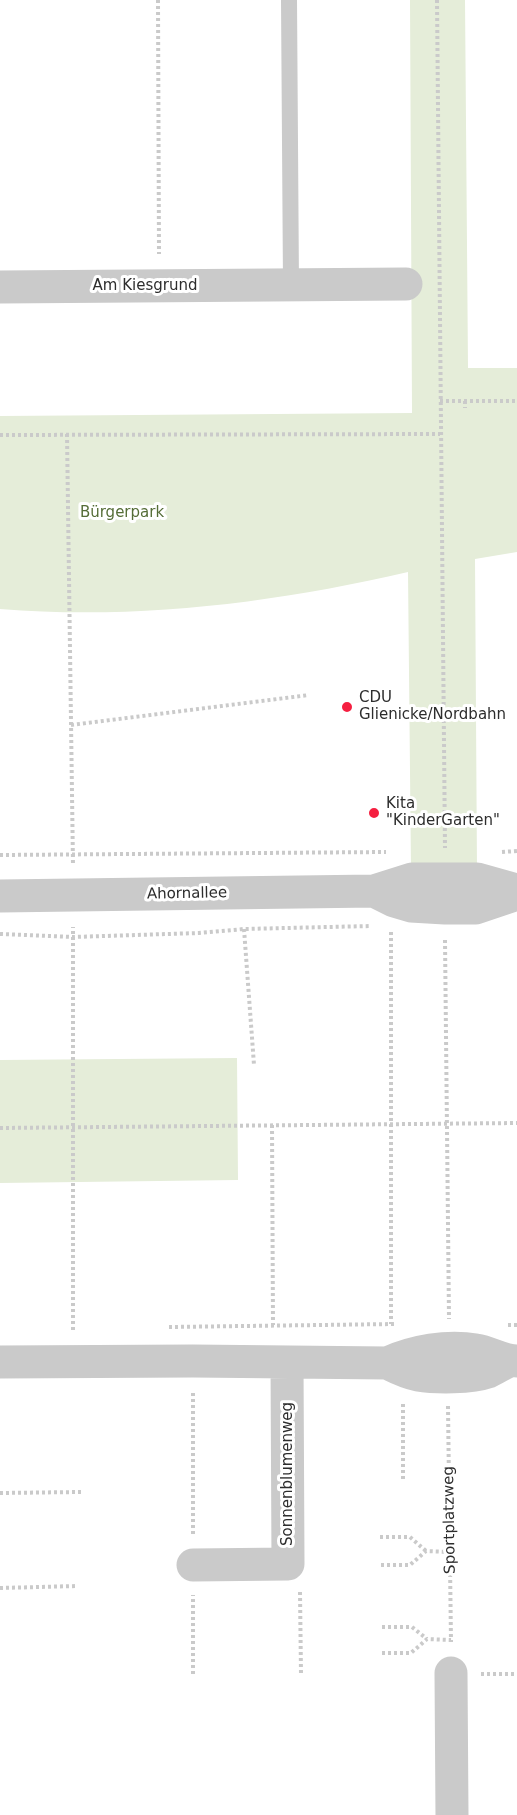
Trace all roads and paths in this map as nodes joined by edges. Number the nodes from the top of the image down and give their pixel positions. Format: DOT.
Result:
graph roads {
  1 [pos="158,0"];
  2 [pos="289,0"];
  3 [pos="436,0"];
  4 [pos="406,284"];
  5 [pos="291,285"];
  6 [pos="159,286"];
  7 [pos="0,287"];
  8 [pos="440,401"];
  9 [pos="465,401"];
  10 [pos="517,401"];
  11 [pos="465,408"];
  12 [pos="67,434"];
  13 [pos="440,434"];
  14 [pos="0,435"];
  15 [pos="70,675"];
  16 [pos="309,695"];
  17 [pos="71,725"];
  18 [pos="517,851"];
  19 [pos="388,852"];
  20 [pos="445,852"];
  21 [pos="493,852"];
  22 [pos="0,855"];
  23 [pos="517,892"];
  24 [pos="0,896"];
  25 [pos="391,925"];
  26 [pos="380,926"];
  27 [pos="244,929"];
  28 [pos="0,934"];
  29 [pos="446,937"];
  30 [pos="254,1065"];
  31 [pos="517,1123"];
  32 [pos="391,1124"];
  33 [pos="447,1124"];
  34 [pos="272,1125"];
  35 [pos="0,1128"];
  36 [pos="74,1167"];
  37 [pos="391,1324"];
  38 [pos="273,1325"];
  39 [pos="403,1325"];
  40 [pos="506,1325"];
  41 [pos="517,1325"];
  42 [pos="449,1326"];
  43 [pos="167,1327"];
  44 [pos="84,1328"];
  45 [pos="62,1329"];
  46 [pos="73,1329"];
  47 [pos="73,1361"];
  48 [pos="193,1361"];
  49 [pos="513,1361"];
  50 [pos="0,1362"];
  51 [pos="287,1362"];
  52 [pos="395,1366"];
  53 [pos="448,1399"];
  54 [pos="403,1481"];
  55 [pos="81,1492"];
  56 [pos="0,1493"];
  57 [pos="380,1537"];
  58 [pos="426,1551"];
  59 [pos="450,1552"];
  60 [pos="193,1565"];
  61 [pos="381,1565"];
  62 [pos="77,1586"];
  63 [pos="0,1588"];
  64 [pos="299,1590"];
  65 [pos="382,1627"];
  66 [pos="428,1639"];
  67 [pos="451,1640"];
  68 [pos="382,1653"];
  69 [pos="451,1661"];
  70 [pos="193,1674"];
  71 [pos="301,1674"];
  72 [pos="452,1815"];
  1 -- 6 [label="path"];
  2 -- 5 [label="lane"];
  3 -- 8 [label="path"];
  4 -- 5 [label="street, Am Kiesgrund"];
  5 -- 6 [label="street, Am Kiesgrund"];
  6 -- 7 [label="street, Am Kiesgrund"];
  8 -- 9 [label="path"];
  8 -- 13 [label="path"];
  9 -- 10 [label="path"];
  9 -- 11 [label="path"];
  12 -- 13 [label="path"];
  12 -- 14 [label="path"];
  12 -- 15 [label="path"];
  13 -- 20 [label="path"];
  16 -- 17 [label="path"];
  18 -- 21 [label="path"];
  19 -- 22 [label="path"];
  23 -- 24 [label="street, Ahornallee"];
  25 -- 32 [label="path"];
  26 -- 27 [label="path"];
  27 -- 28 [label="path"];
  27 -- 30 [label="path"];
  29 -- 33 [label="path"];
  31 -- 33 [label="path"];
  32 -- 33 [label="path"];
  32 -- 34 [label="path"];
  32 -- 37 [label="path"];
  33 -- 42 [label="path"];
  34 -- 35 [label="path"];
  34 -- 38 [label="path"];
  36 -- 46 [label="path"];
  37 -- 38 [label="path"];
  37 -- 39 [label="path"];
  38 -- 43 [label="path"];
  40 -- 41 [label="path"];
  44 -- 46 [label="path"];
  45 -- 46 [label="path"];
  46 -- 47 [label="path"];
  47 -- 48 [label="street"];
  47 -- 50 [label="street"];
  48 -- 51 [label="street"];
  48 -- 60 [label="path"];
  49 -- 52 [label="street"];
  51 -- 52 [label="street"];
  51 -- 60 [label="street, Sonnenblumenweg"];
  52 -- 54 [label="path"];
  53 -- 59 [label="path, Sportplatzweg"];
  55 -- 56 [label="path"];
  57 -- 58 [label="path"];
  58 -- 59 [label="path"];
  58 -- 61 [label="path"];
  59 -- 67 [label="path, Sportplatzweg"];
  60 -- 70 [label="path"];
  62 -- 63 [label="path"];
  64 -- 71 [label="path"];
  65 -- 66 [label="path"];
  66 -- 67 [label="path"];
  66 -- 68 [label="path"];
  67 -- 69 [label="path, Sportplatzweg"];
  69 -- 72 [label="street"];
}
